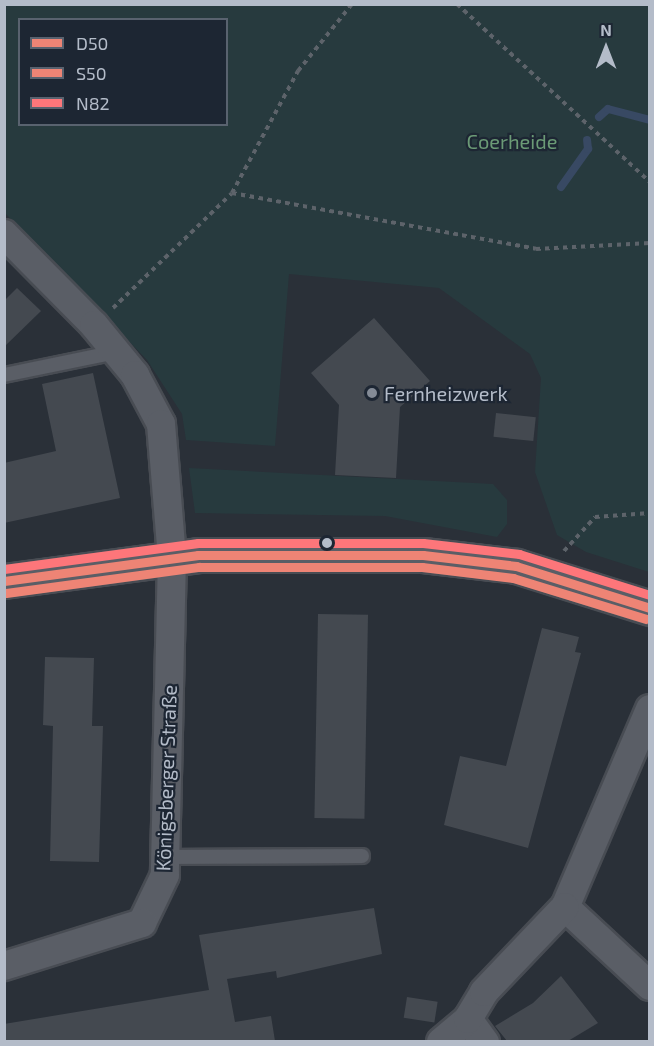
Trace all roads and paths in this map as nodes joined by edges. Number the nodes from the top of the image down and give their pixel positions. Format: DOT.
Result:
graph roads {
  1 [pos="351,4"];
  2 [pos="457,4"];
  3 [pos="650,182"];
  4 [pos="232,193"];
  5 [pos="4,234"];
  6 [pos="650,243"];
  7 [pos="94,325"];
  8 [pos="116,352"];
  9 [pos="4,375"];
  10 [pos="650,513"];
  11 [pos="172,557"];
  12 [pos="557,558"];
  13 [pos="4,581"];
  14 [pos="650,608"];
  15 [pos="650,709"];
  16 [pos="362,856"];
  17 [pos="165,857"];
  18 [pos="565,907"];
  19 [pos="4,966"];
  20 [pos="650,986"];
  21 [pos="468,1019"];
  22 [pos="441,1041"];
  23 [pos="486,1041"];
  1 -- 4 [label="path"];
  2 -- 3 [label="path"];
  4 -- 6 [label="path"];
  4 -- 7 [label="path"];
  5 -- 7 [label="street, Königsberger Straße"];
  7 -- 8 [label="street, Königsberger Straße"];
  8 -- 9 [label="lane"];
  8 -- 11 [label="street, Königsberger Straße"];
  10 -- 12 [label="path"];
  11 -- 13 [label="street"];
  11 -- 14 [label="street"];
  11 -- 17 [label="street, Königsberger Straße"];
  15 -- 18 [label="street"];
  16 -- 17 [label="lane"];
  17 -- 19 [label="street, Königsberger Straße"];
  18 -- 20 [label="street"];
  18 -- 21 [label="street"];
  21 -- 22 [label="street"];
  21 -- 23 [label="street"];
}
